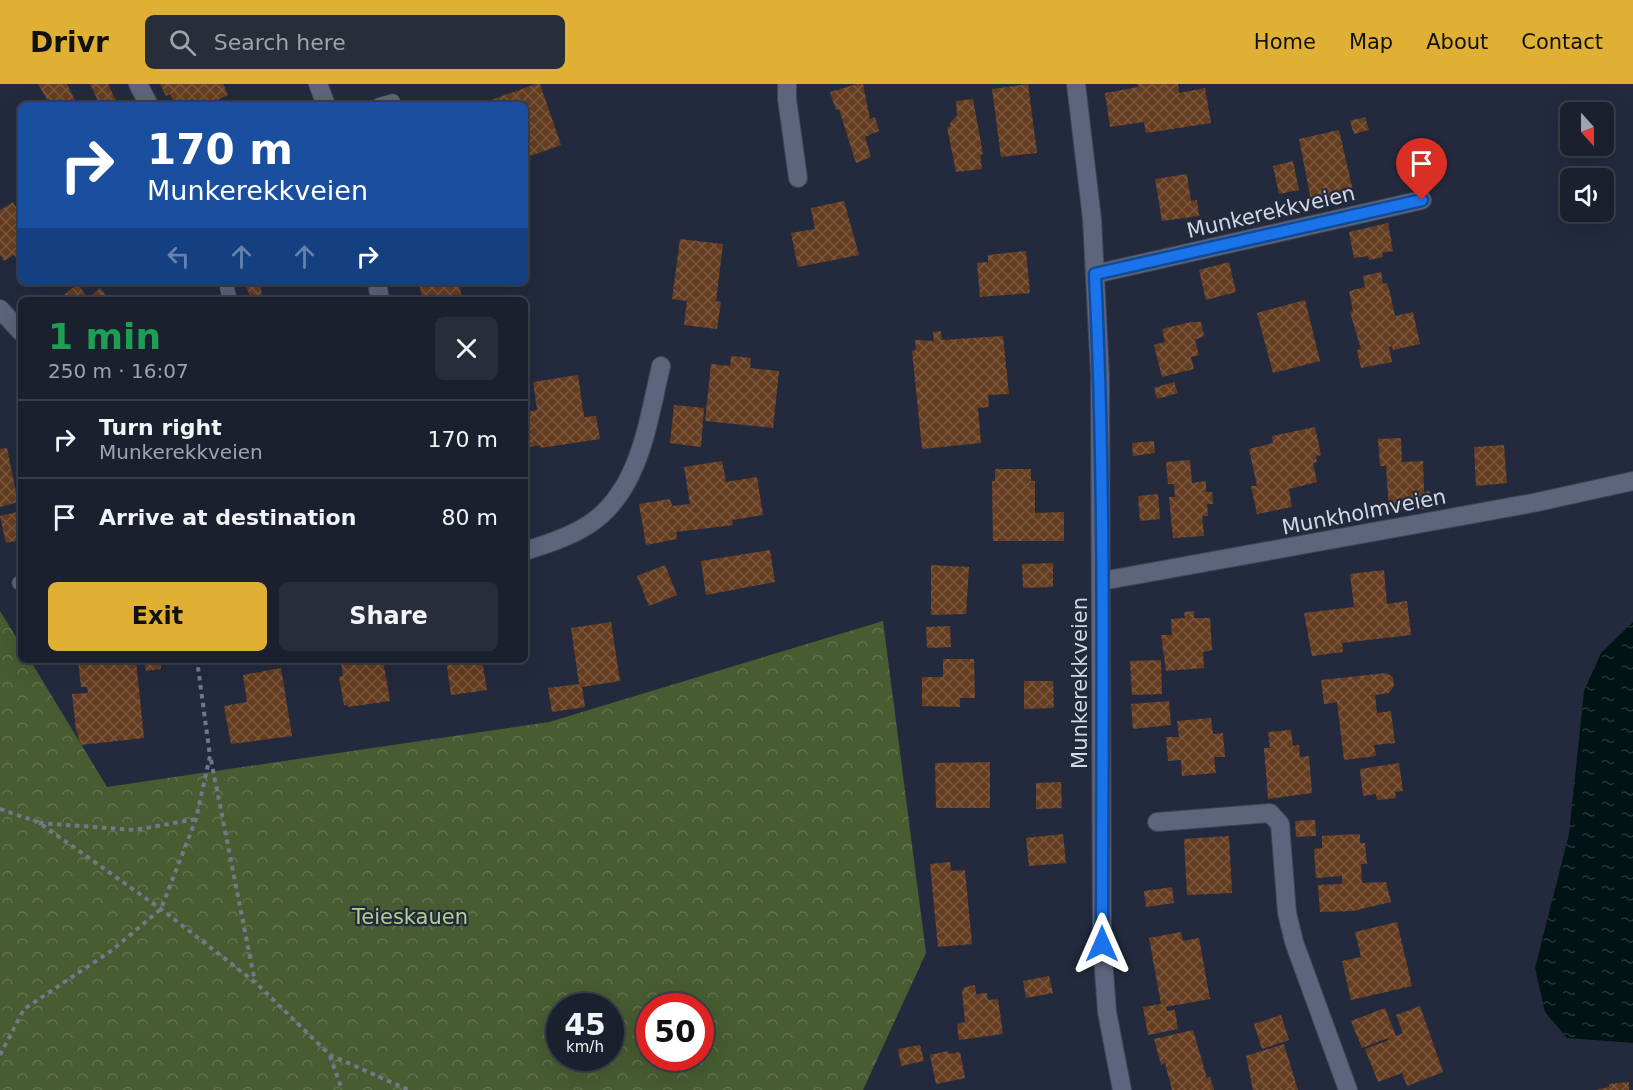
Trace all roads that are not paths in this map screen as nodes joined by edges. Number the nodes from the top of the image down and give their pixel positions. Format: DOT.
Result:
graph roads {
  1 [pos="138,84"];
  2 [pos="318,84"];
  3 [pos="787,84"];
  4 [pos="1076,84"];
  5 [pos="147,102"];
  6 [pos="326,102"];
  7 [pos="798,177"];
  8 [pos="1422,200"];
  9 [pos="1095,274"];
  10 [pos="0,309"];
  11 [pos="18,329"];
  12 [pos="661,366"];
  13 [pos="1633,481"];
  14 [pos="528,549"];
  15 [pos="1102,582"];
  16 [pos="1157,822"];
  17 [pos="1122,1090"];
  18 [pos="1348,1090"];
  1 -- 5 [label="street"];
  2 -- 6 [label="street"];
  3 -- 7 [label="street"];
  4 -- 9 [label="street, Munkerekkveien"];
  8 -- 9 [label="street, Munkerekkveien"];
  9 -- 15 [label="street, Munkerekkveien"];
  10 -- 11 [label="street"];
  12 -- 14 [label="street"];
  13 -- 15 [label="street, Munkholmveien"];
  15 -- 17 [label="street, Munkerekkveien"];
  16 -- 18 [label="street"];
}
